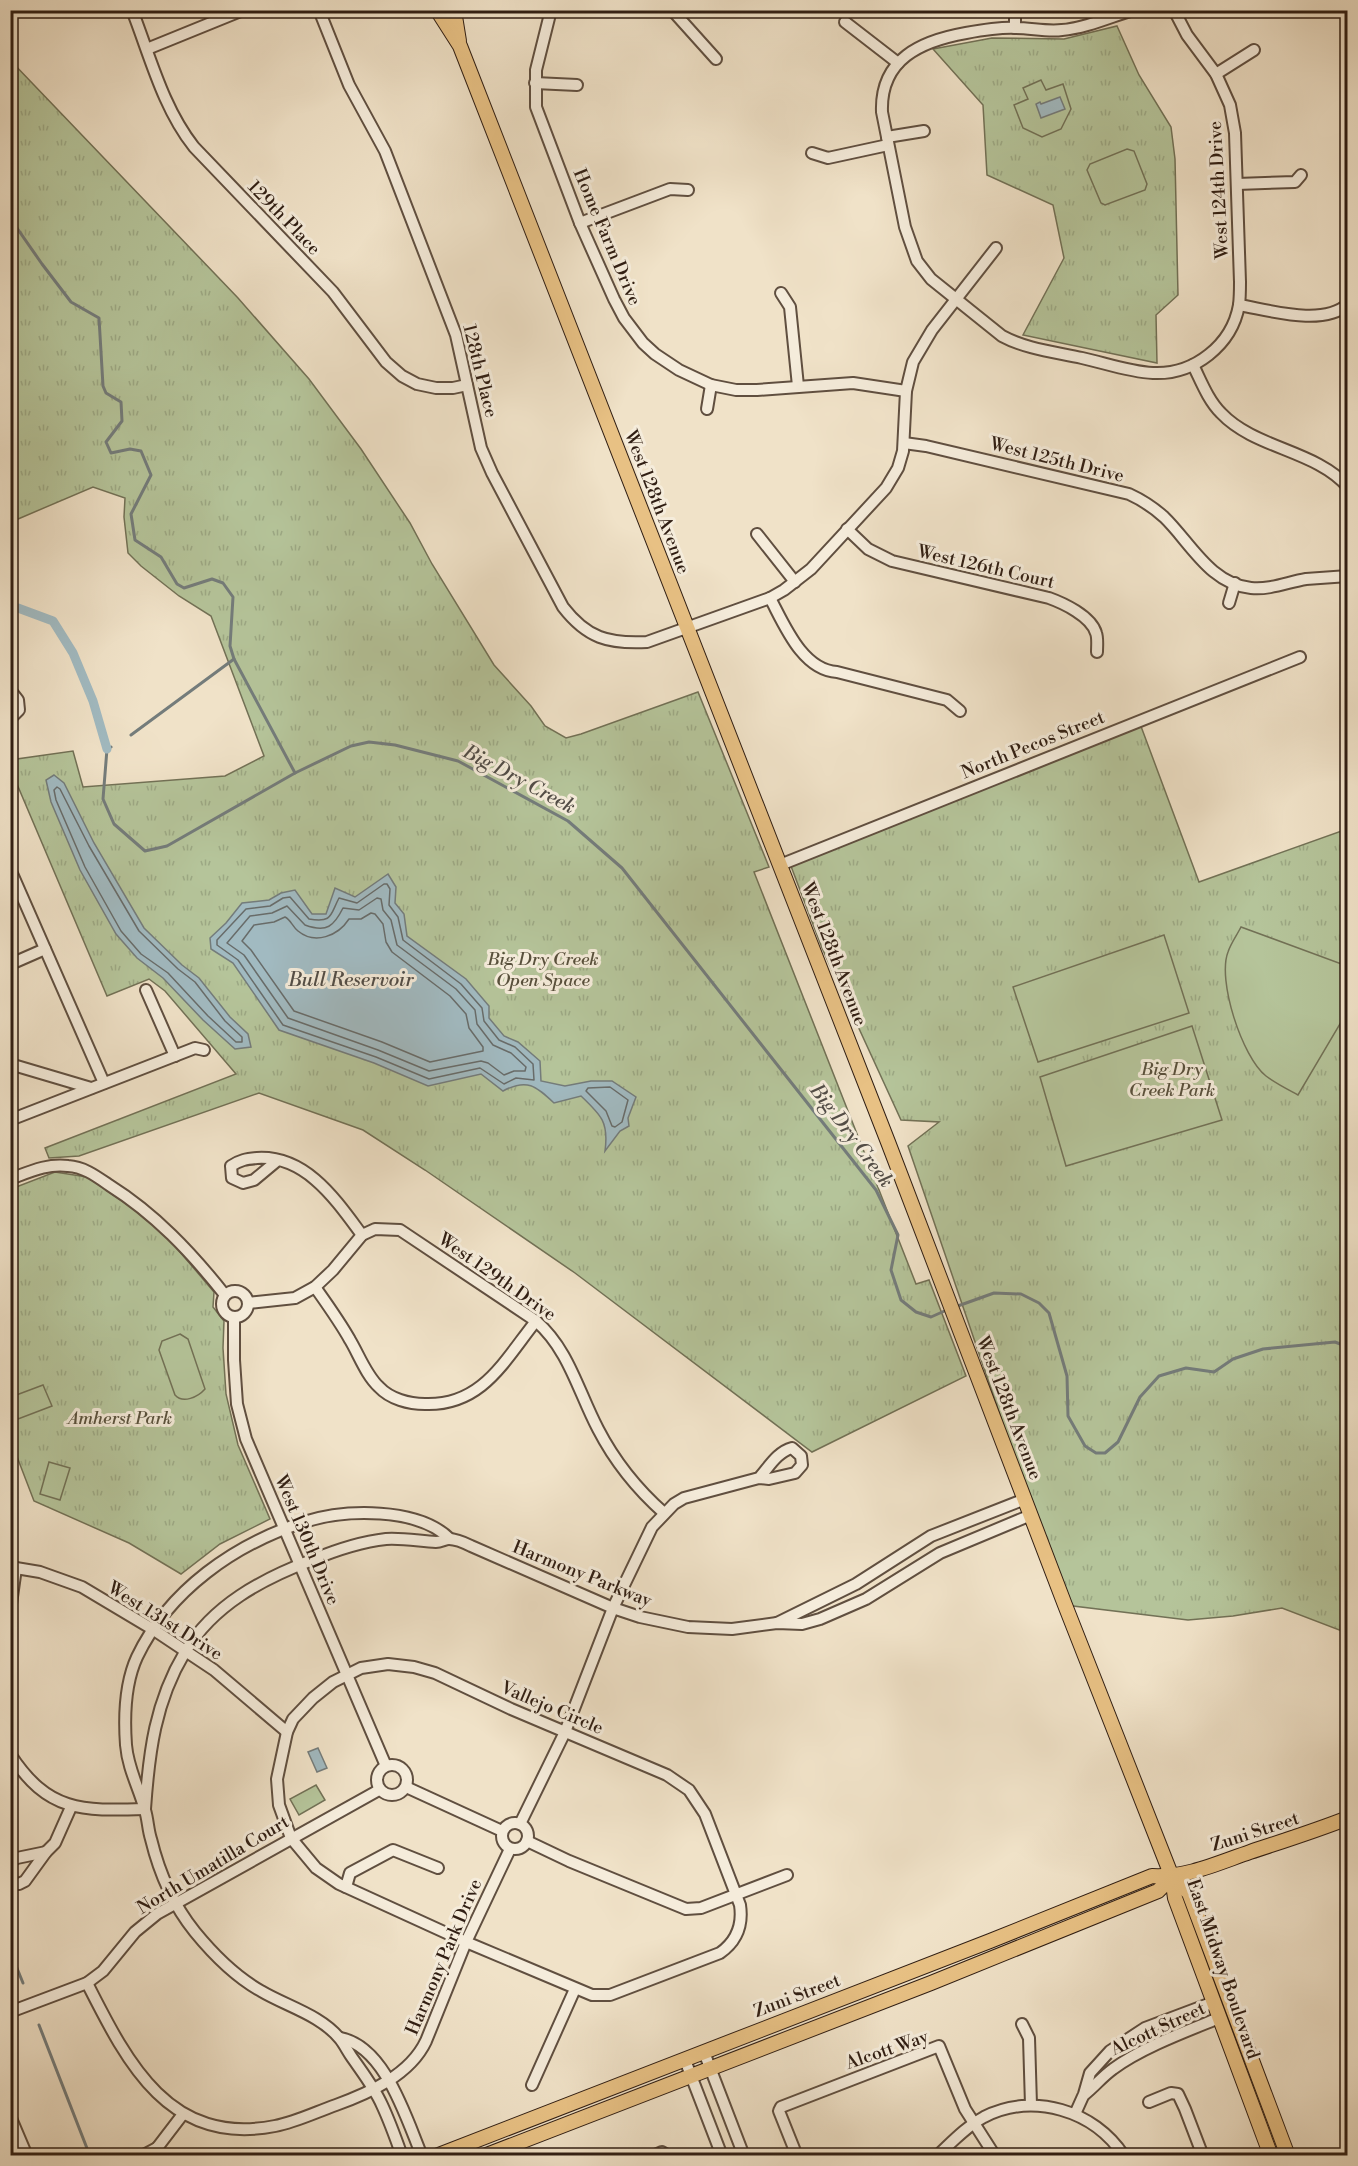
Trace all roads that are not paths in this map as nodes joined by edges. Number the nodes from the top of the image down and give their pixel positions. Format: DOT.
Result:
graph roads {
  1 [pos="132,10"];
  2 [pos="243,10"];
  3 [pos="319,10"];
  4 [pos="436,10"];
  5 [pos="454,10"];
  6 [pos="551,10"];
  7 [pos="672,10"];
  8 [pos="1015,10"];
  9 [pos="1133,10"];
  10 [pos="1174,10"];
  11 [pos="845,22"];
  12 [pos="1015,28"];
  13 [pos="460,46"];
  14 [pos="147,49"];
  15 [pos="1254,50"];
  16 [pos="716,59"];
  17 [pos="898,63"];
  18 [pos="1216,74"];
  19 [pos="535,82"];
  20 [pos="577,86"];
  21 [pos="924,130"];
  22 [pos="888,141"];
  23 [pos="812,153"];
  24 [pos="1301,175"];
  25 [pos="1237,184"];
  26 [pos="688,190"];
  27 [pos="580,223"];
  28 [pos="996,248"];
  29 [pos="781,293"];
  30 [pos="956,299"];
  31 [pos="1347,304"];
  32 [pos="1239,305"];
  33 [pos="1193,365"];
  34 [pos="467,385"];
  35 [pos="711,385"];
  36 [pos="798,386"];
  37 [pos="906,391"];
  38 [pos="707,409"];
  39 [pos="904,442"];
  40 [pos="1345,478"];
  41 [pos="847,529"];
  42 [pos="757,534"];
  43 [pos="1347,576"];
  44 [pos="795,582"];
  45 [pos="1234,583"];
  46 [pos="770,598"];
  47 [pos="1229,603"];
  48 [pos="687,629"];
  49 [pos="1097,652"];
  50 [pos="1300,657"];
  51 [pos="11,691"];
  52 [pos="960,711"];
  53 [pos="10,719"];
  54 [pos="780,865"];
  55 [pos="10,869"];
  56 [pos="45,949"];
  57 [pos="13,963"];
  58 [pos="146,990"];
  59 [pos="204,1050"];
  60 [pos="174,1056"];
  61 [pos="10,1064"];
  62 [pos="104,1083"];
  63 [pos="91,1088"];
  64 [pos="10,1120"];
  65 [pos="278,1160"];
  66 [pos="10,1179"];
  67 [pos="362,1235"];
  68 [pos="315,1287"];
  69 [pos="225,1294"];
  70 [pos="248,1303"];
  71 [pos="234,1317"];
  72 [pos="536,1321"];
  73 [pos="759,1478"];
  74 [pos="1025,1500"];
  75 [pos="664,1513"];
  76 [pos="1031,1515"];
  77 [pos="284,1528"];
  78 [pos="450,1539"];
  79 [pos="925,1540"];
  80 [pos="932,1557"];
  81 [pos="300,1565"];
  82 [pos="13,1567"];
  83 [pos="613,1608"];
  84 [pos="10,1611"];
  85 [pos="777,1623"];
  86 [pos="154,1630"];
  87 [pos="186,1650"];
  88 [pos="346,1676"];
  89 [pos="287,1732"];
  90 [pos="565,1732"];
  91 [pos="10,1754"];
  92 [pos="386,1766"];
  93 [pos="406,1787"];
  94 [pos="379,1790"];
  95 [pos="71,1807"];
  96 [pos="145,1809"];
  97 [pos="1347,1818"];
  98 [pos="520,1824"];
  99 [pos="502,1831"];
  100 [pos="291,1838"];
  101 [pos="527,1841"];
  102 [pos="510,1849"];
  103 [pos="46,1852"];
  104 [pos="10,1862"];
  105 [pos="438,1868"];
  106 [pos="787,1875"];
  107 [pos="1172,1877"];
  108 [pos="10,1883"];
  109 [pos="346,1887"];
  110 [pos="736,1895"];
  111 [pos="176,1903"];
  112 [pos="466,1942"];
  113 [pos="87,1983"];
  114 [pos="575,1989"];
  115 [pos="1214,2002"];
  116 [pos="10,2012"];
  117 [pos="1220,2018"];
  118 [pos="1022,2024"];
  119 [pos="340,2038"];
  120 [pos="704,2052"];
  121 [pos="685,2060"];
  122 [pos="710,2068"];
  123 [pos="691,2075"];
  124 [pos="388,2080"];
  125 [pos="532,2085"];
  126 [pos="374,2088"];
  127 [pos="1084,2094"];
  128 [pos="1149,2102"];
  129 [pos="1031,2105"];
  130 [pos="183,2114"];
  131 [pos="1075,2114"];
  132 [pos="10,2116"];
  133 [pos="974,2123"];
  134 [pos="156,2152"];
  135 [pos="27,2156"];
  136 [pos="142,2156"];
  137 [pos="402,2156"];
  138 [pos="422,2156"];
  139 [pos="436,2156"];
  140 [pos="484,2156"];
  141 [pos="653,2156"];
  142 [pos="669,2156"];
  143 [pos="722,2156"];
  144 [pos="744,2156"];
  145 [pos="798,2156"];
  146 [pos="937,2156"];
  147 [pos="995,2156"];
  148 [pos="1124,2156"];
  149 [pos="1203,2156"];
  150 [pos="1271,2156"];
  151 [pos="1288,2156"];
  1 -- 14 [label="street, 129th Place"];
  2 -- 14 [label="street"];
  3 -- 34 [label="street, 128th Place"];
  4 -- 13 [label="main road, West 128th Avenue"];
  5 -- 13 [label="main road, West 128th Avenue"];
  6 -- 19 [label="street, Home Farm Drive"];
  7 -- 16 [label="street"];
  8 -- 12 [label="street"];
  9 -- 12 [label="street"];
  10 -- 18 [label="street, West 124th Drive"];
  11 -- 17 [label="street"];
  12 -- 17 [label="street"];
  13 -- 48 [label="main road, West 128th Avenue"];
  14 -- 34 [label="street, 129th Place"];
  15 -- 18 [label="street"];
  17 -- 22 [label="street"];
  18 -- 25 [label="street, West 124th Drive"];
  19 -- 20 [label="street"];
  19 -- 27 [label="street, Home Farm Drive"];
  21 -- 22 [label="street"];
  22 -- 23 [label="street"];
  22 -- 30 [label="street"];
  24 -- 25 [label="street"];
  25 -- 32 [label="street, West 124th Drive"];
  26 -- 27 [label="street"];
  27 -- 35 [label="street, Home Farm Drive"];
  28 -- 30 [label="street, 128th Place"];
  29 -- 36 [label="street"];
  30 -- 33 [label="street"];
  30 -- 37 [label="street, 128th Place"];
  31 -- 32 [label="street"];
  32 -- 33 [label="street, West 124th Drive"];
  33 -- 40 [label="street"];
  34 -- 48 [label="street, 128th Place"];
  35 -- 36 [label="street, Home Farm Drive"];
  35 -- 38 [label="street"];
  36 -- 37 [label="street, Home Farm Drive"];
  37 -- 39 [label="street, 128th Place"];
  39 -- 41 [label="street, 128th Place"];
  39 -- 45 [label="street, West 125th Drive"];
  41 -- 44 [label="street, 128th Place"];
  41 -- 49 [label="street, West 126th Court"];
  42 -- 44 [label="street"];
  43 -- 45 [label="street, West 125th Drive"];
  44 -- 46 [label="street, 128th Place"];
  45 -- 47 [label="street"];
  46 -- 48 [label="street, 128th Place"];
  46 -- 52 [label="street"];
  48 -- 54 [label="main road, West 128th Avenue"];
  50 -- 54 [label="street, North Pecos Street"];
  51 -- 53 [label="street"];
  54 -- 74 [label="main road, West 128th Avenue"];
  55 -- 56 [label="street"];
  56 -- 57 [label="street"];
  56 -- 62 [label="street"];
  58 -- 60 [label="street"];
  59 -- 60 [label="street"];
  60 -- 62 [label="street"];
  61 -- 63 [label="street"];
  62 -- 63 [label="street"];
  63 -- 64 [label="street"];
  65 -- 67 [label="street"];
  66 -- 69 [label="street"];
  67 -- 68 [label="street"];
  67 -- 72 [label="street, West 129th Drive"];
  68 -- 70 [label="street"];
  68 -- 72 [label="street"];
  69 -- 70 [label="street"];
  69 -- 71 [label="street"];
  70 -- 71 [label="street"];
  71 -- 77 [label="street, West 130th Drive"];
  72 -- 75 [label="street, West 129th Drive"];
  73 -- 75 [label="street"];
  74 -- 76 [label="main road, West 128th Avenue"];
  74 -- 79 [label="street, Harmony Parkway"];
  75 -- 83 [label="street"];
  76 -- 80 [label="street, Harmony Parkway"];
  76 -- 107 [label="main road, West 128th Avenue"];
  77 -- 78 [label="street, Harmony Parkway"];
  77 -- 81 [label="street, West 130th Drive"];
  77 -- 86 [label="street, Harmony Parkway"];
  78 -- 81 [label="street, Harmony Parkway"];
  78 -- 83 [label="street, Harmony Parkway"];
  79 -- 80 [label="street"];
  79 -- 85 [label="street, Harmony Parkway"];
  80 -- 85 [label="street, Harmony Parkway"];
  81 -- 87 [label="street, Harmony Parkway"];
  81 -- 88 [label="street, West 130th Drive"];
  82 -- 84 [label="street"];
  82 -- 86 [label="street, West 131st Drive"];
  83 -- 85 [label="street, Harmony Parkway"];
  83 -- 90 [label="street"];
  86 -- 87 [label="street, West 131st Drive"];
  86 -- 96 [label="street, Harmony Parkway"];
  87 -- 89 [label="street, West 131st Drive"];
  87 -- 96 [label="street, Harmony Parkway"];
  88 -- 89 [label="street, Vallejo Circle"];
  88 -- 90 [label="street, Vallejo Circle"];
  88 -- 92 [label="street, West 130th Drive"];
  89 -- 100 [label="street, Vallejo Circle"];
  90 -- 98 [label="street"];
  90 -- 110 [label="street, Vallejo Circle"];
  91 -- 95 [label="street"];
  92 -- 93 [label="street"];
  92 -- 94 [label="street"];
  93 -- 94 [label="street"];
  93 -- 99 [label="street"];
  94 -- 100 [label="street, North Umatilla Court"];
  95 -- 96 [label="street"];
  95 -- 103 [label="street"];
  96 -- 111 [label="street, Harmony Parkway"];
  97 -- 107 [label="main road, Zuni Street"];
  98 -- 99 [label="street"];
  98 -- 101 [label="street"];
  99 -- 102 [label="street"];
  100 -- 109 [label="street, Vallejo Circle"];
  100 -- 111 [label="street, North Umatilla Court"];
  101 -- 102 [label="street"];
  101 -- 110 [label="street"];
  102 -- 112 [label="street, Harmony Park Drive"];
  103 -- 104 [label="street"];
  103 -- 108 [label="street"];
  105 -- 109 [label="street"];
  106 -- 110 [label="street"];
  107 -- 115 [label="main road, East Midway Boulevard"];
  107 -- 120 [label="main road, Zuni Street"];
  107 -- 122 [label="main road, Zuni Street"];
  107 -- 151 [label="main road, East Midway Boulevard"];
  109 -- 112 [label="street, Vallejo Circle"];
  110 -- 114 [label="street, Vallejo Circle"];
  111 -- 113 [label="street, North Umatilla Court"];
  111 -- 119 [label="street, Harmony Parkway"];
  112 -- 114 [label="street, Vallejo Circle"];
  112 -- 124 [label="street, Harmony Park Drive"];
  113 -- 116 [label="street, North Umatilla Court"];
  113 -- 130 [label="street, Harmony Park Drive"];
  114 -- 125 [label="street"];
  115 -- 117 [label="main road, East Midway Boulevard"];
  115 -- 127 [label="street, Alcott Street"];
  117 -- 127 [label="street, Alcott Street"];
  117 -- 150 [label="main road, East Midway Boulevard"];
  118 -- 129 [label="street"];
  119 -- 124 [label="street, Harmony Parkway"];
  119 -- 126 [label="street, Harmony Parkway"];
  120 -- 121 [label="main road, Zuni Street"];
  120 -- 122 [label="street"];
  121 -- 123 [label="street"];
  121 -- 139 [label="main road, Zuni Street"];
  122 -- 123 [label="main road, Zuni Street"];
  122 -- 144 [label="street"];
  123 -- 140 [label="main road, Zuni Street"];
  123 -- 143 [label="street"];
  124 -- 126 [label="street, Harmony Park Drive"];
  124 -- 138 [label="street, Harmony Parkway"];
  126 -- 130 [label="street, Harmony Park Drive"];
  126 -- 137 [label="street, Harmony Parkway"];
  127 -- 131 [label="street, Alcott Street"];
  128 -- 149 [label="street"];
  129 -- 131 [label="street"];
  129 -- 133 [label="street"];
  130 -- 134 [label="street"];
  131 -- 148 [label="street"];
  132 -- 135 [label="street"];
  133 -- 145 [label="street, Alcott Way"];
  133 -- 146 [label="street"];
  133 -- 147 [label="street, Alcott Way"];
  134 -- 136 [label="street"];
  141 -- 142 [label="street"];
}
